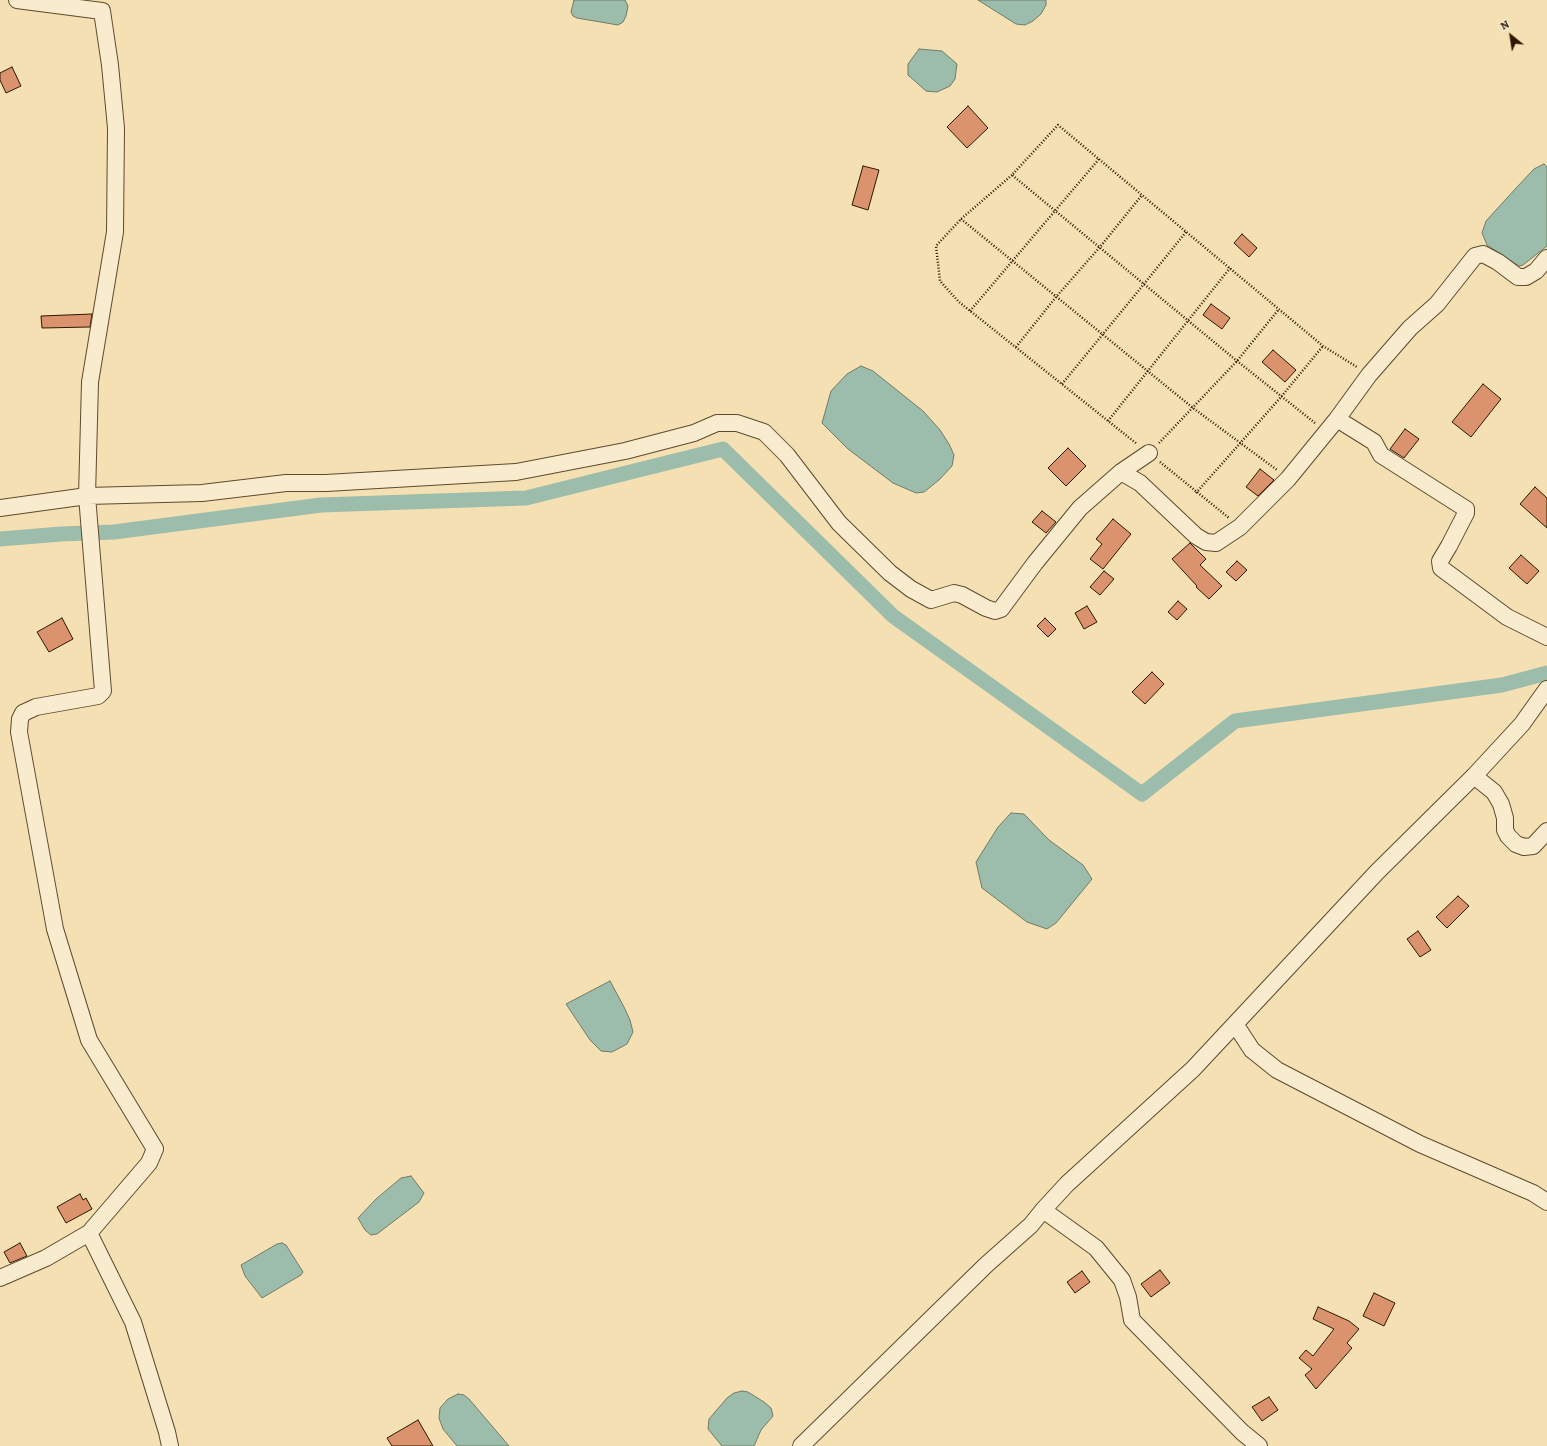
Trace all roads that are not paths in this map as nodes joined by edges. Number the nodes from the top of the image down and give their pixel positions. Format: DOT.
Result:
graph roads {
  1 [pos="17,0"];
  2 [pos="103,6"];
  3 [pos="1547,258"];
  4 [pos="1337,419"];
  5 [pos="1149,453"];
  6 [pos="1121,472"];
  7 [pos="88,502"];
  8 [pos="0,508"];
  9 [pos="1547,637"];
  10 [pos="1543,695"];
  11 [pos="1474,776"];
  12 [pos="1547,831"];
  13 [pos="1236,1024"];
  14 [pos="1547,1202"];
  15 [pos="1042,1210"];
  16 [pos="89,1233"];
  17 [pos="0,1278"];
  18 [pos="170,1446"];
  19 [pos="801,1446"];
  20 [pos="1259,1446"];
  1 -- 2 [label="street"];
  2 -- 7 [label="street"];
  3 -- 4 [label="street"];
  4 -- 6 [label="street"];
  4 -- 9 [label="street"];
  5 -- 6 [label="street"];
  6 -- 7 [label="street"];
  7 -- 8 [label="street"];
  7 -- 16 [label="street"];
  10 -- 11 [label="street"];
  11 -- 12 [label="street"];
  11 -- 13 [label="street"];
  13 -- 14 [label="street"];
  13 -- 15 [label="street"];
  15 -- 19 [label="street"];
  15 -- 20 [label="street"];
  16 -- 17 [label="street"];
  16 -- 18 [label="street"];
}
